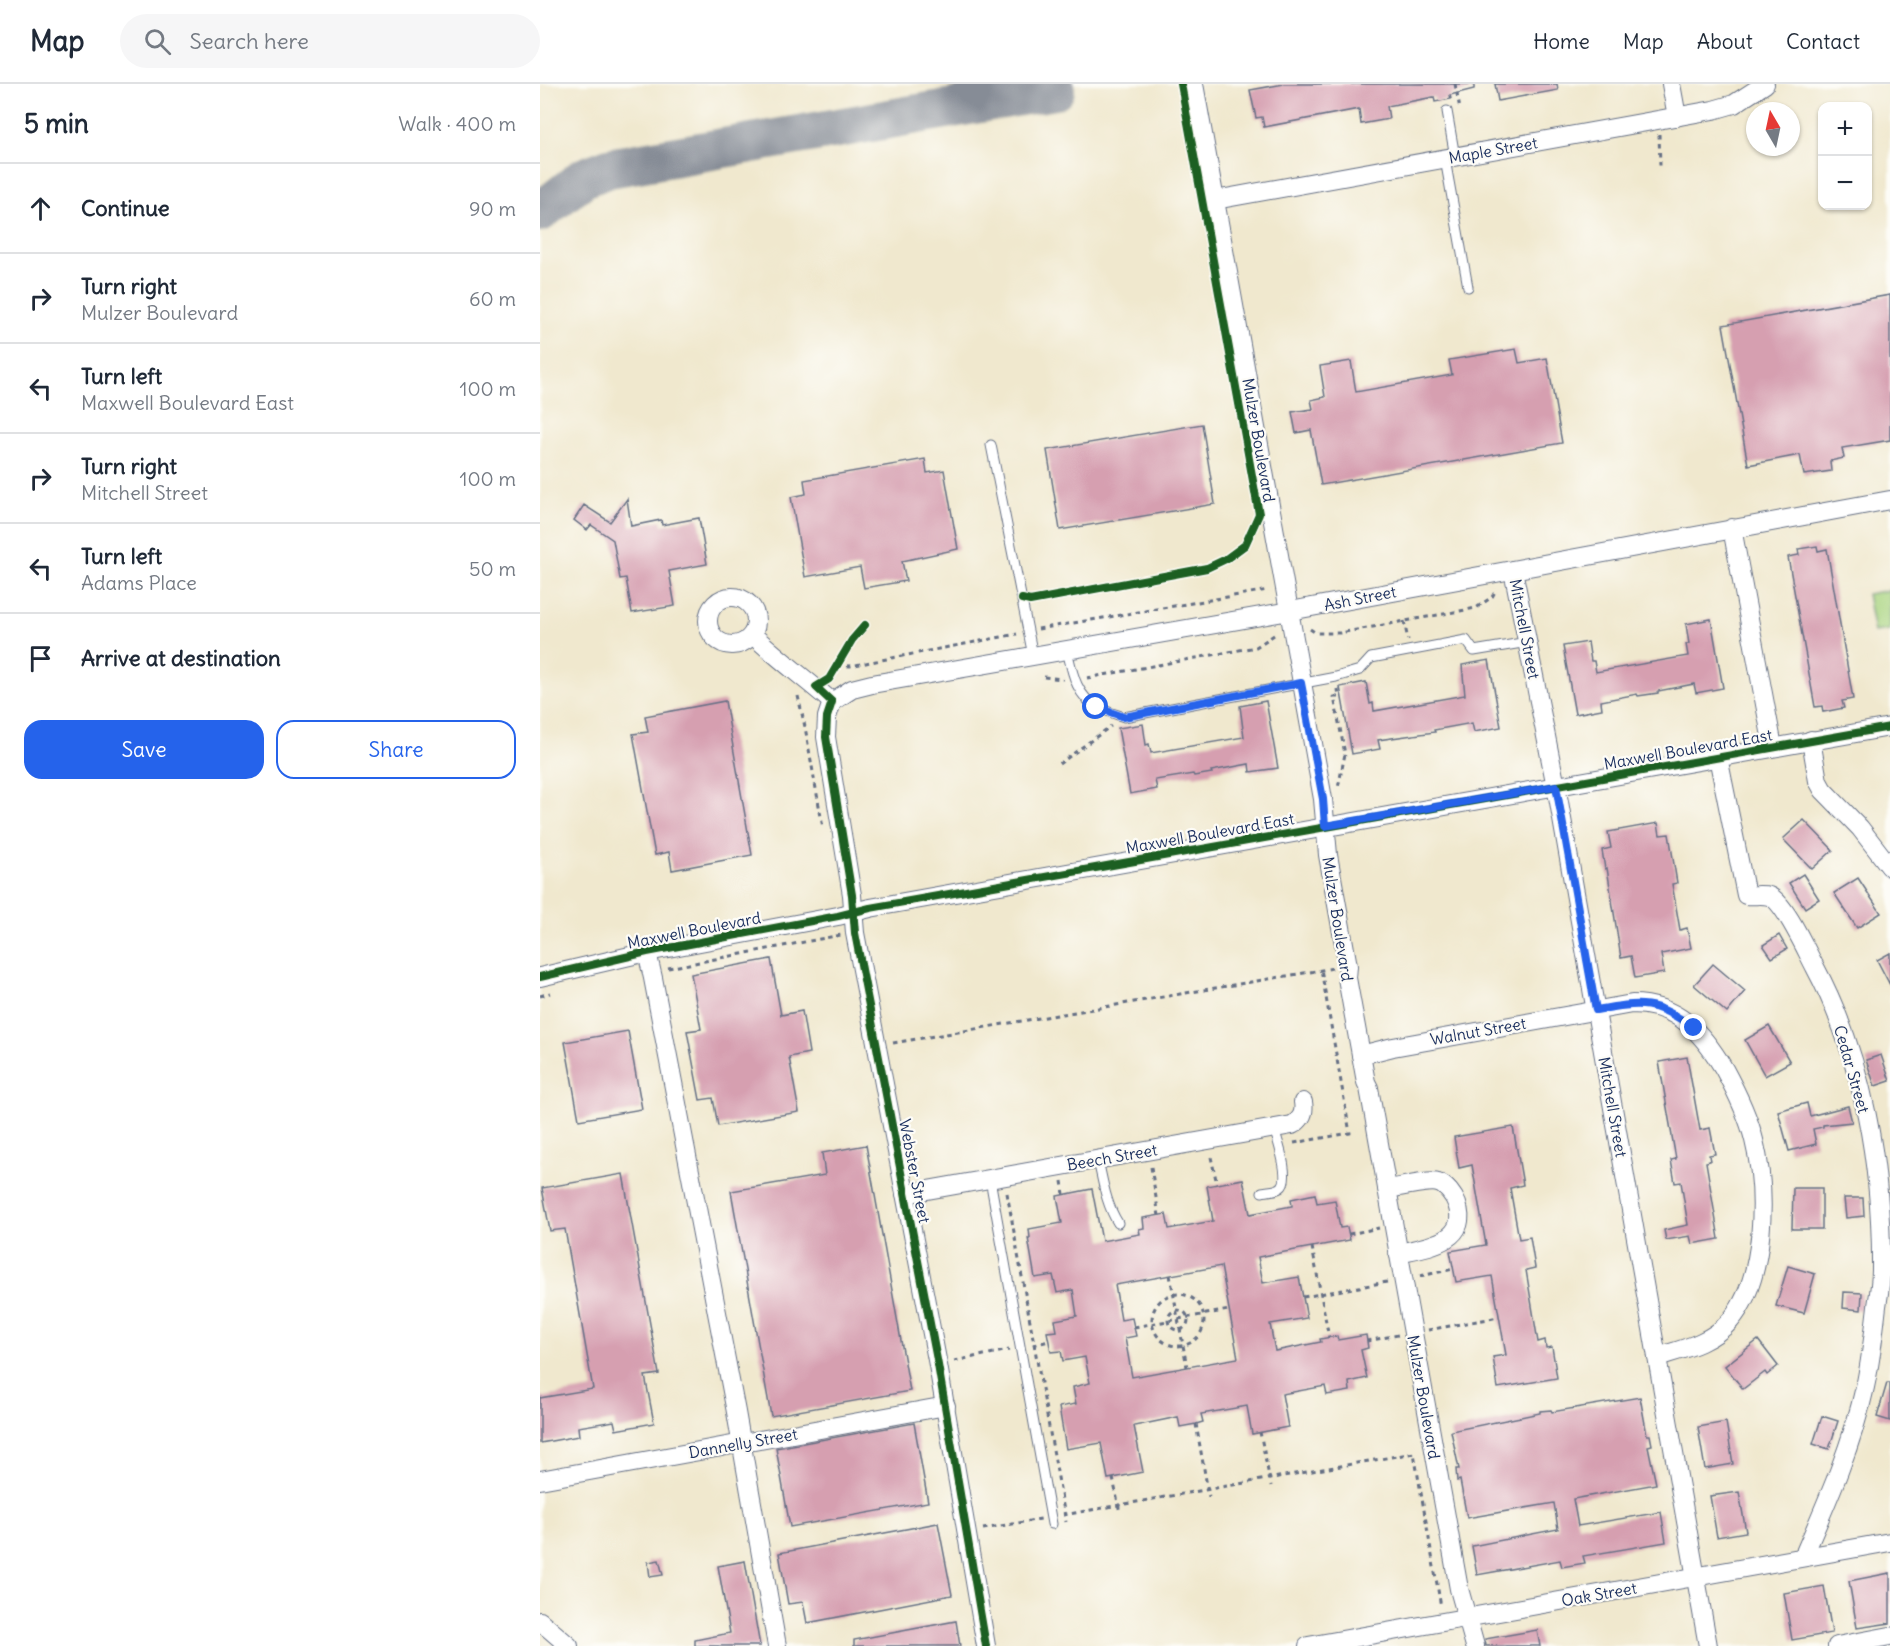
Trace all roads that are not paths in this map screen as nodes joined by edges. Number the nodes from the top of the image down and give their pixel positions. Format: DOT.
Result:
graph roads {
  1 [pos="1194,84"];
  2 [pos="1671,84"];
  3 [pos="1765,84"];
  4 [pos="1447,111"];
  5 [pos="1677,117"];
  6 [pos="1450,158"];
  7 [pos="1215,200"];
  8 [pos="1468,287"];
  9 [pos="991,445"];
  10 [pos="1890,500"];
  11 [pos="1732,528"];
  12 [pos="1513,570"];
  13 [pos="1291,620"];
  14 [pos="753,635"];
  15 [pos="1528,642"];
  16 [pos="1067,650"];
  17 [pos="1033,656"];
  18 [pos="1301,683"];
  19 [pos="832,702"];
  20 [pos="1890,727"];
  21 [pos="1810,740"];
  22 [pos="1773,747"];
  23 [pos="1718,757"];
  24 [pos="1556,786"];
  25 [pos="1325,826"];
  26 [pos="1890,867"];
  27 [pos="854,912"];
  28 [pos="647,952"];
  29 [pos="540,977"];
  30 [pos="1596,1010"];
  31 [pos="1361,1055"];
  32 [pos="1304,1102"];
  33 [pos="1277,1137"];
  34 [pos="1098,1160"];
  35 [pos="990,1179"];
  36 [pos="1387,1190"];
  37 [pos="1262,1192"];
  38 [pos="905,1194"];
  39 [pos="1118,1223"];
  40 [pos="1398,1253"];
  41 [pos="1657,1358"];
  42 [pos="946,1406"];
  43 [pos="741,1443"];
  44 [pos="540,1480"];
  45 [pos="1051,1521"];
  46 [pos="1890,1542"];
  47 [pos="1803,1557"];
  48 [pos="1696,1577"];
  49 [pos="1467,1618"];
  50 [pos="540,1622"];
  51 [pos="1890,1636"];
  52 [pos="1314,1645"];
  53 [pos="569,1646"];
  54 [pos="777,1646"];
  55 [pos="987,1646"];
  56 [pos="1475,1646"];
  57 [pos="1708,1646"];
  58 [pos="1837,1646"];
  1 -- 7 [label="street, Mulzer Boulevard"];
  2 -- 5 [label="street"];
  3 -- 5 [label="street, Maple Street"];
  4 -- 6 [label="lane"];
  5 -- 6 [label="street, Maple Street"];
  6 -- 7 [label="street, Maple Street"];
  6 -- 8 [label="lane"];
  7 -- 13 [label="street, Mulzer Boulevard"];
  9 -- 17 [label="lane"];
  10 -- 11 [label="street, Ash Street"];
  11 -- 12 [label="street, Ash Street"];
  11 -- 22 [label="street"];
  12 -- 13 [label="street, Ash Street"];
  12 -- 15 [label="street, Mitchell Street"];
  13 -- 16 [label="street, Ash Street"];
  13 -- 18 [label="street, Mulzer Boulevard"];
  14 -- 19 [label="street"];
  15 -- 18 [label="lane"];
  15 -- 24 [label="street, Mitchell Street"];
  16 -- 17 [label="street, Ash Street"];
  16 -- 18 [label="lane"];
  17 -- 19 [label="street, Ash Street"];
  18 -- 25 [label="street, Mulzer Boulevard"];
  19 -- 27 [label="street, Webster Street"];
  20 -- 21 [label="street, Maxwell Boulevard East"];
  21 -- 22 [label="street, Maxwell Boulevard East"];
  21 -- 26 [label="street"];
  22 -- 23 [label="street, Maxwell Boulevard East"];
  23 -- 24 [label="street, Maxwell Boulevard East"];
  23 -- 47 [label="street, Cedar Street"];
  24 -- 25 [label="street, Maxwell Boulevard East"];
  24 -- 30 [label="street, Mitchell Street"];
  25 -- 27 [label="street, Maxwell Boulevard East"];
  25 -- 31 [label="street, Mulzer Boulevard"];
  27 -- 28 [label="street, Maxwell Boulevard"];
  27 -- 38 [label="street, Webster Street"];
  28 -- 29 [label="street, Maxwell Boulevard"];
  28 -- 43 [label="street"];
  30 -- 31 [label="street, Walnut Street"];
  30 -- 41 [label="street, Mitchell Street"];
  30 -- 41 [label="street, Walnut Street"];
  31 -- 36 [label="street, Mulzer Boulevard"];
  32 -- 33 [label="street, Beech Street"];
  33 -- 34 [label="street, Beech Street"];
  33 -- 37 [label="lane"];
  34 -- 35 [label="street, Beech Street"];
  34 -- 39 [label="lane"];
  35 -- 38 [label="street, Beech Street"];
  35 -- 45 [label="lane"];
  36 -- 40 [label="street, Mulzer Boulevard"];
  36 -- 40 [label="street"];
  38 -- 42 [label="street, Webster Street"];
  40 -- 49 [label="street, Mulzer Boulevard"];
  41 -- 48 [label="street, Mitchell Street"];
  42 -- 43 [label="street, Dannelly Street"];
  42 -- 55 [label="street, Webster Street"];
  43 -- 44 [label="street, Dannelly Street"];
  43 -- 54 [label="street"];
  46 -- 47 [label="street, Oak Street"];
  47 -- 48 [label="street, Oak Street"];
  48 -- 49 [label="street, Oak Street"];
  48 -- 57 [label="street, Mitchell Street"];
  49 -- 52 [label="street, Oak Street"];
  49 -- 56 [label="street, Mulzer Boulevard"];
  50 -- 53 [label="street"];
  51 -- 58 [label="street"];
}
